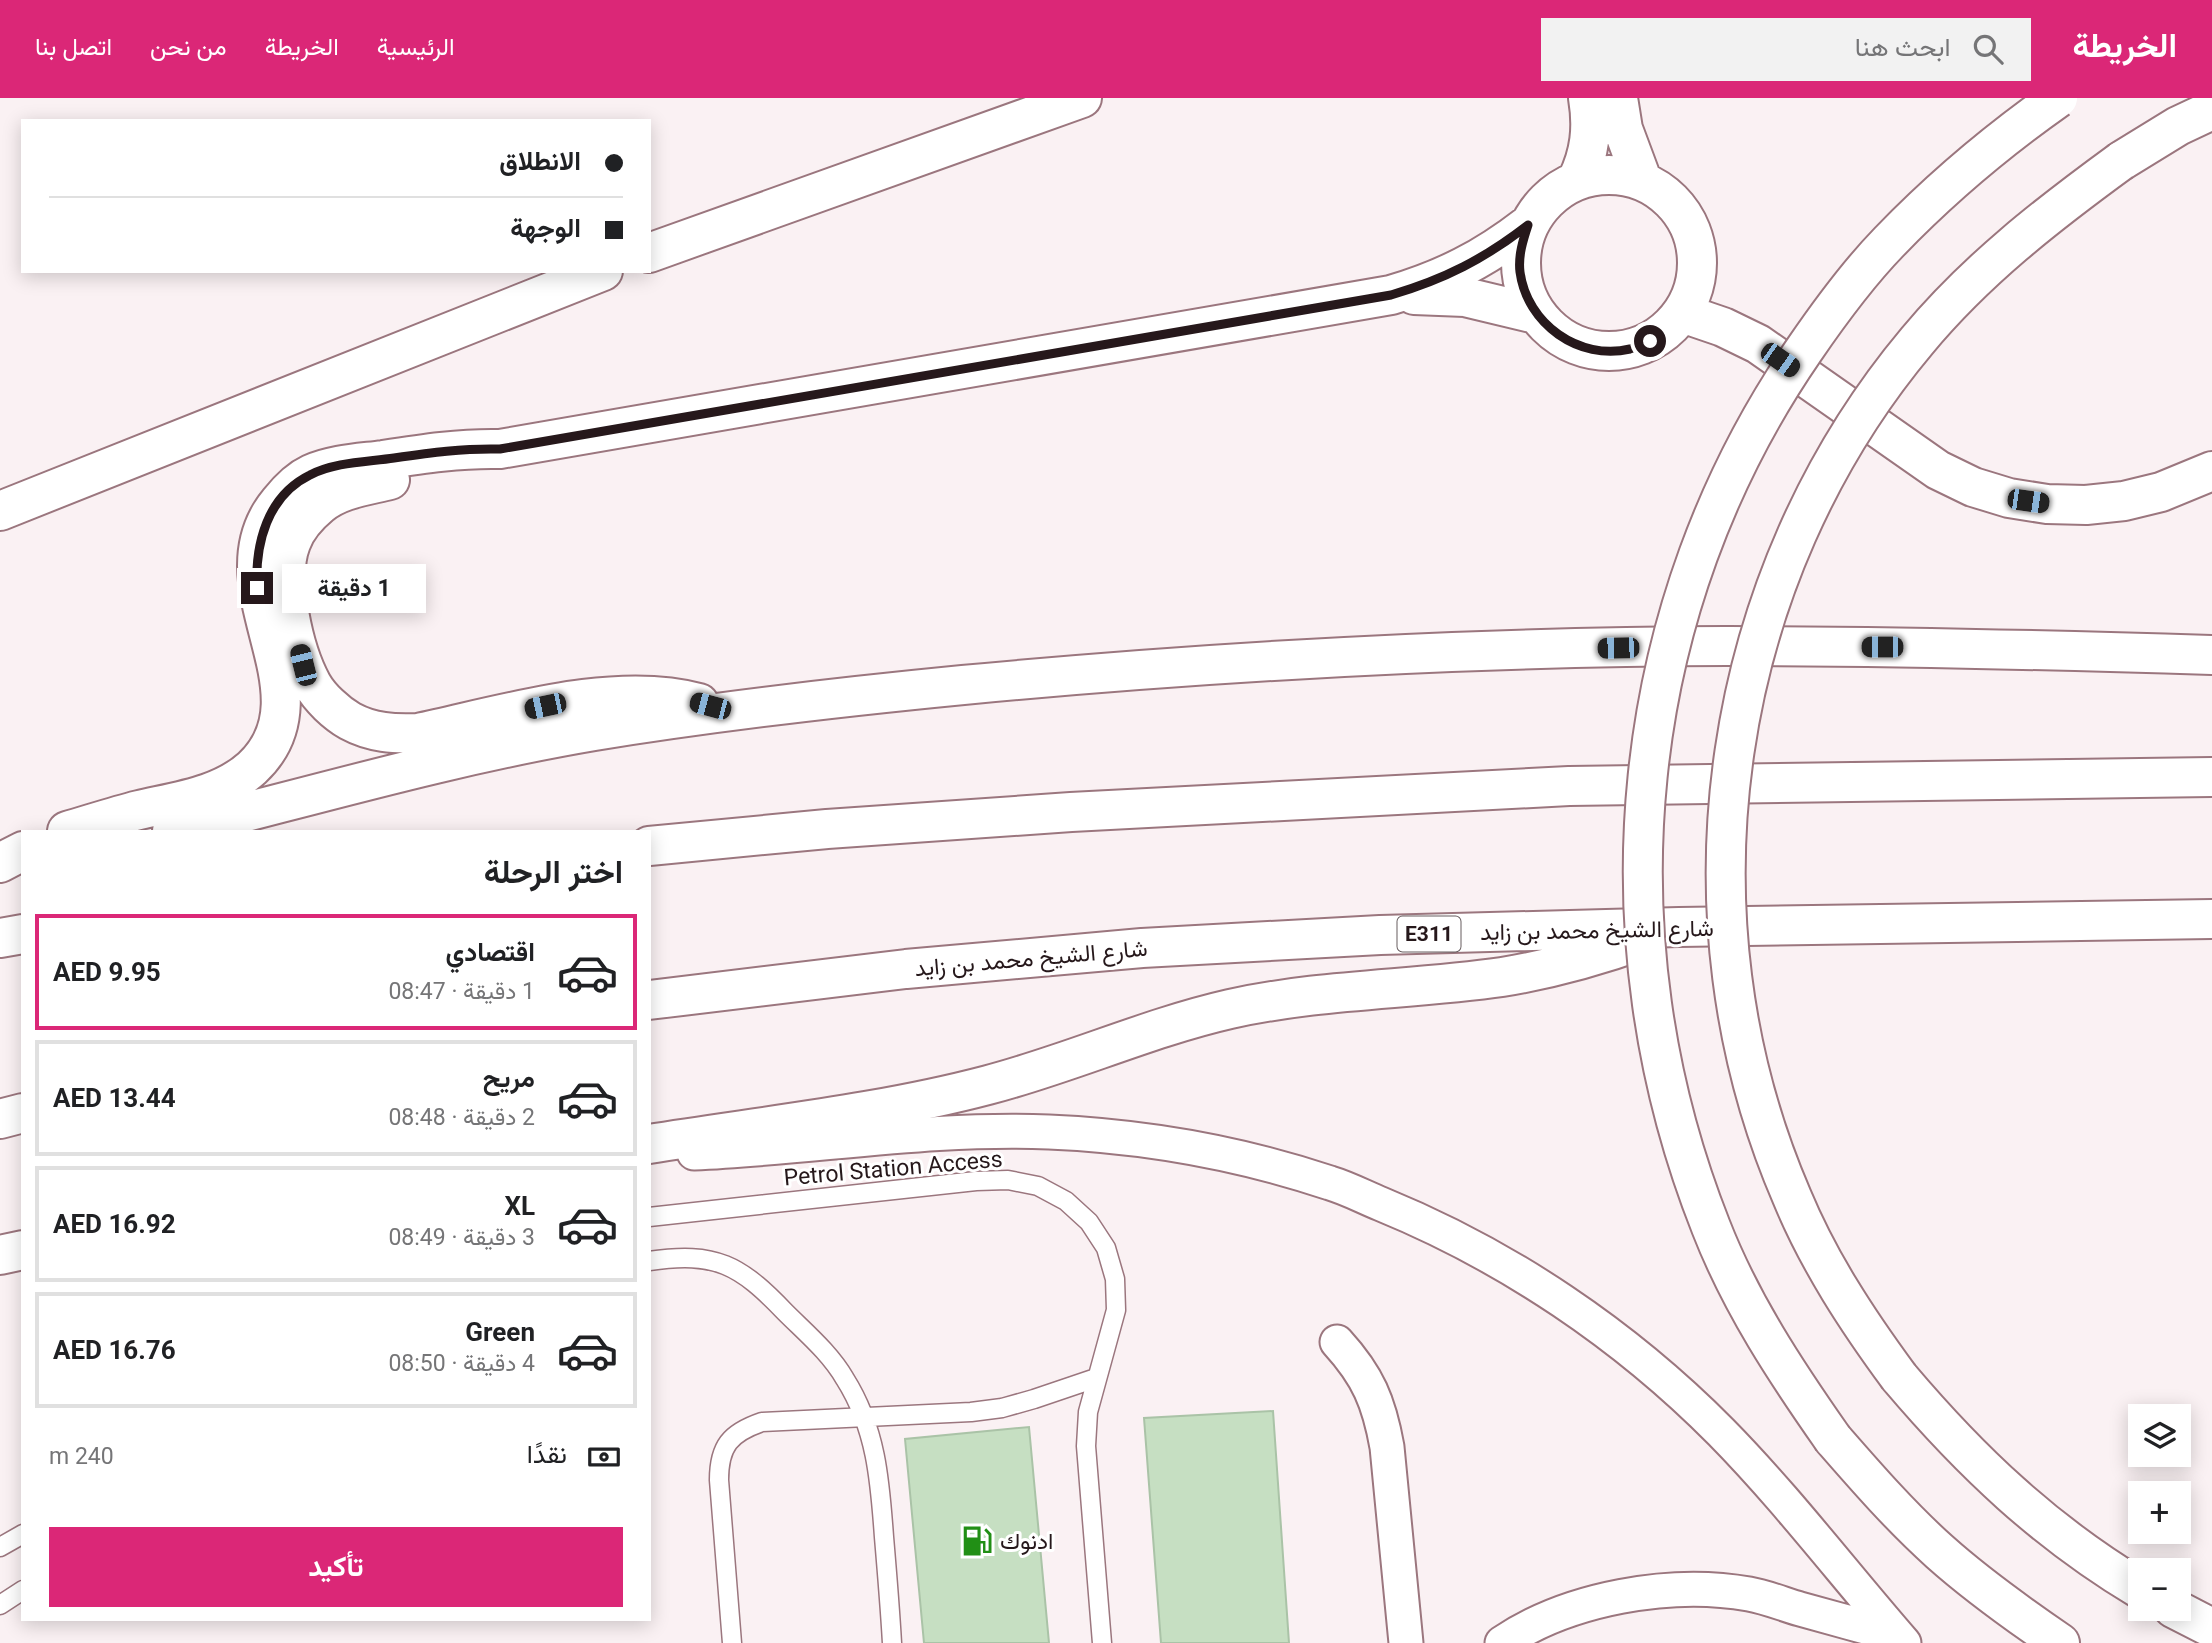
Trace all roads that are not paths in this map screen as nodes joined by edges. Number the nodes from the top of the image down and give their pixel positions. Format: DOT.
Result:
graph roads {
  1 [pos="1082,98"];
  2 [pos="1588,98"];
  3 [pos="1618,98"];
  4 [pos="2058,98"];
  5 [pos="2212,110"];
  6 [pos="1577,180"];
  7 [pos="1642,180"];
  8 [pos="1528,225"];
  9 [pos="651,252"];
  10 [pos="598,273"];
  11 [pos="1391,295"];
  12 [pos="1682,313"];
  13 [pos="1536,314"];
  14 [pos="500,449"];
  15 [pos="2212,471"];
  16 [pos="0,511"];
  17 [pos="2208,653"];
  18 [pos="730,712"];
  19 [pos="2212,777"];
  20 [pos="70,830"];
  21 [pos="176,830"];
  22 [pos="651,846"];
  23 [pos="21,852"];
  24 [pos="0,863"];
  25 [pos="21,867"];
  26 [pos="0,872"];
  27 [pos="2212,919"];
  28 [pos="1679,927"];
  29 [pos="21,934"];
  30 [pos="0,939"];
  31 [pos="651,1000"];
  32 [pos="21,1114"];
  33 [pos="0,1119"];
  34 [pos="651,1144"];
  35 [pos="651,1154"];
  36 [pos="651,1217"];
  37 [pos="21,1250"];
  38 [pos="0,1255"];
  39 [pos="651,1261"];
  40 [pos="1337,1342"];
  41 [pos="1096,1378"];
  42 [pos="865,1416"];
  43 [pos="21,1535"];
  44 [pos="0,1547"];
  45 [pos="2128,1582"];
  46 [pos="21,1591"];
  47 [pos="0,1605"];
  48 [pos="2191,1617"];
  49 [pos="2212,1628"];
  50 [pos="1901,1640"];
  51 [pos="733,1643"];
  52 [pos="892,1643"];
  53 [pos="1102,1643"];
  54 [pos="1406,1643"];
  55 [pos="1502,1643"];
  56 [pos="2060,1643"];
  1 -- 9 [label="main road"];
  2 -- 6 [label="main road"];
  3 -- 7 [label="main road"];
  4 -- 56 [label="main road, bridge"];
  5 -- 45 [label="main road, bridge"];
  6 -- 7 [label="main road"];
  6 -- 8 [label="main road"];
  7 -- 12 [label="main road"];
  8 -- 11 [label="main road"];
  8 -- 13 [label="main road"];
  10 -- 16 [label="main road"];
  11 -- 13 [label="main road"];
  11 -- 14 [label="main road"];
  12 -- 13 [label="main road"];
  12 -- 15 [label="main road"];
  14 -- 18 [label="main road"];
  14 -- 20 [label="main road"];
  17 -- 18 [label="main road"];
  18 -- 21 [label="main road"];
  19 -- 22 [label="main road"];
  23 -- 24 [label="main road"];
  25 -- 26 [label="main road"];
  27 -- 28 [label="main road, شارع الشيخ محمد بن زايد / E311"];
  28 -- 31 [label="main road, شارع الشيخ محمد بن زايد / E311"];
  28 -- 34 [label="main road"];
  29 -- 30 [label="main road"];
  32 -- 33 [label="main road"];
  35 -- 50 [label="street"];
  36 -- 41 [label="lane, Petrol Station Access"];
  37 -- 38 [label="main road"];
  39 -- 42 [label="lane"];
  40 -- 54 [label="street"];
  41 -- 42 [label="lane"];
  41 -- 53 [label="lane, Petrol Station Access"];
  42 -- 51 [label="lane"];
  42 -- 52 [label="lane"];
  43 -- 44 [label="lane"];
  46 -- 47 [label="lane"];
  48 -- 49 [label="main road"];
  50 -- 55 [label="street"];
}
